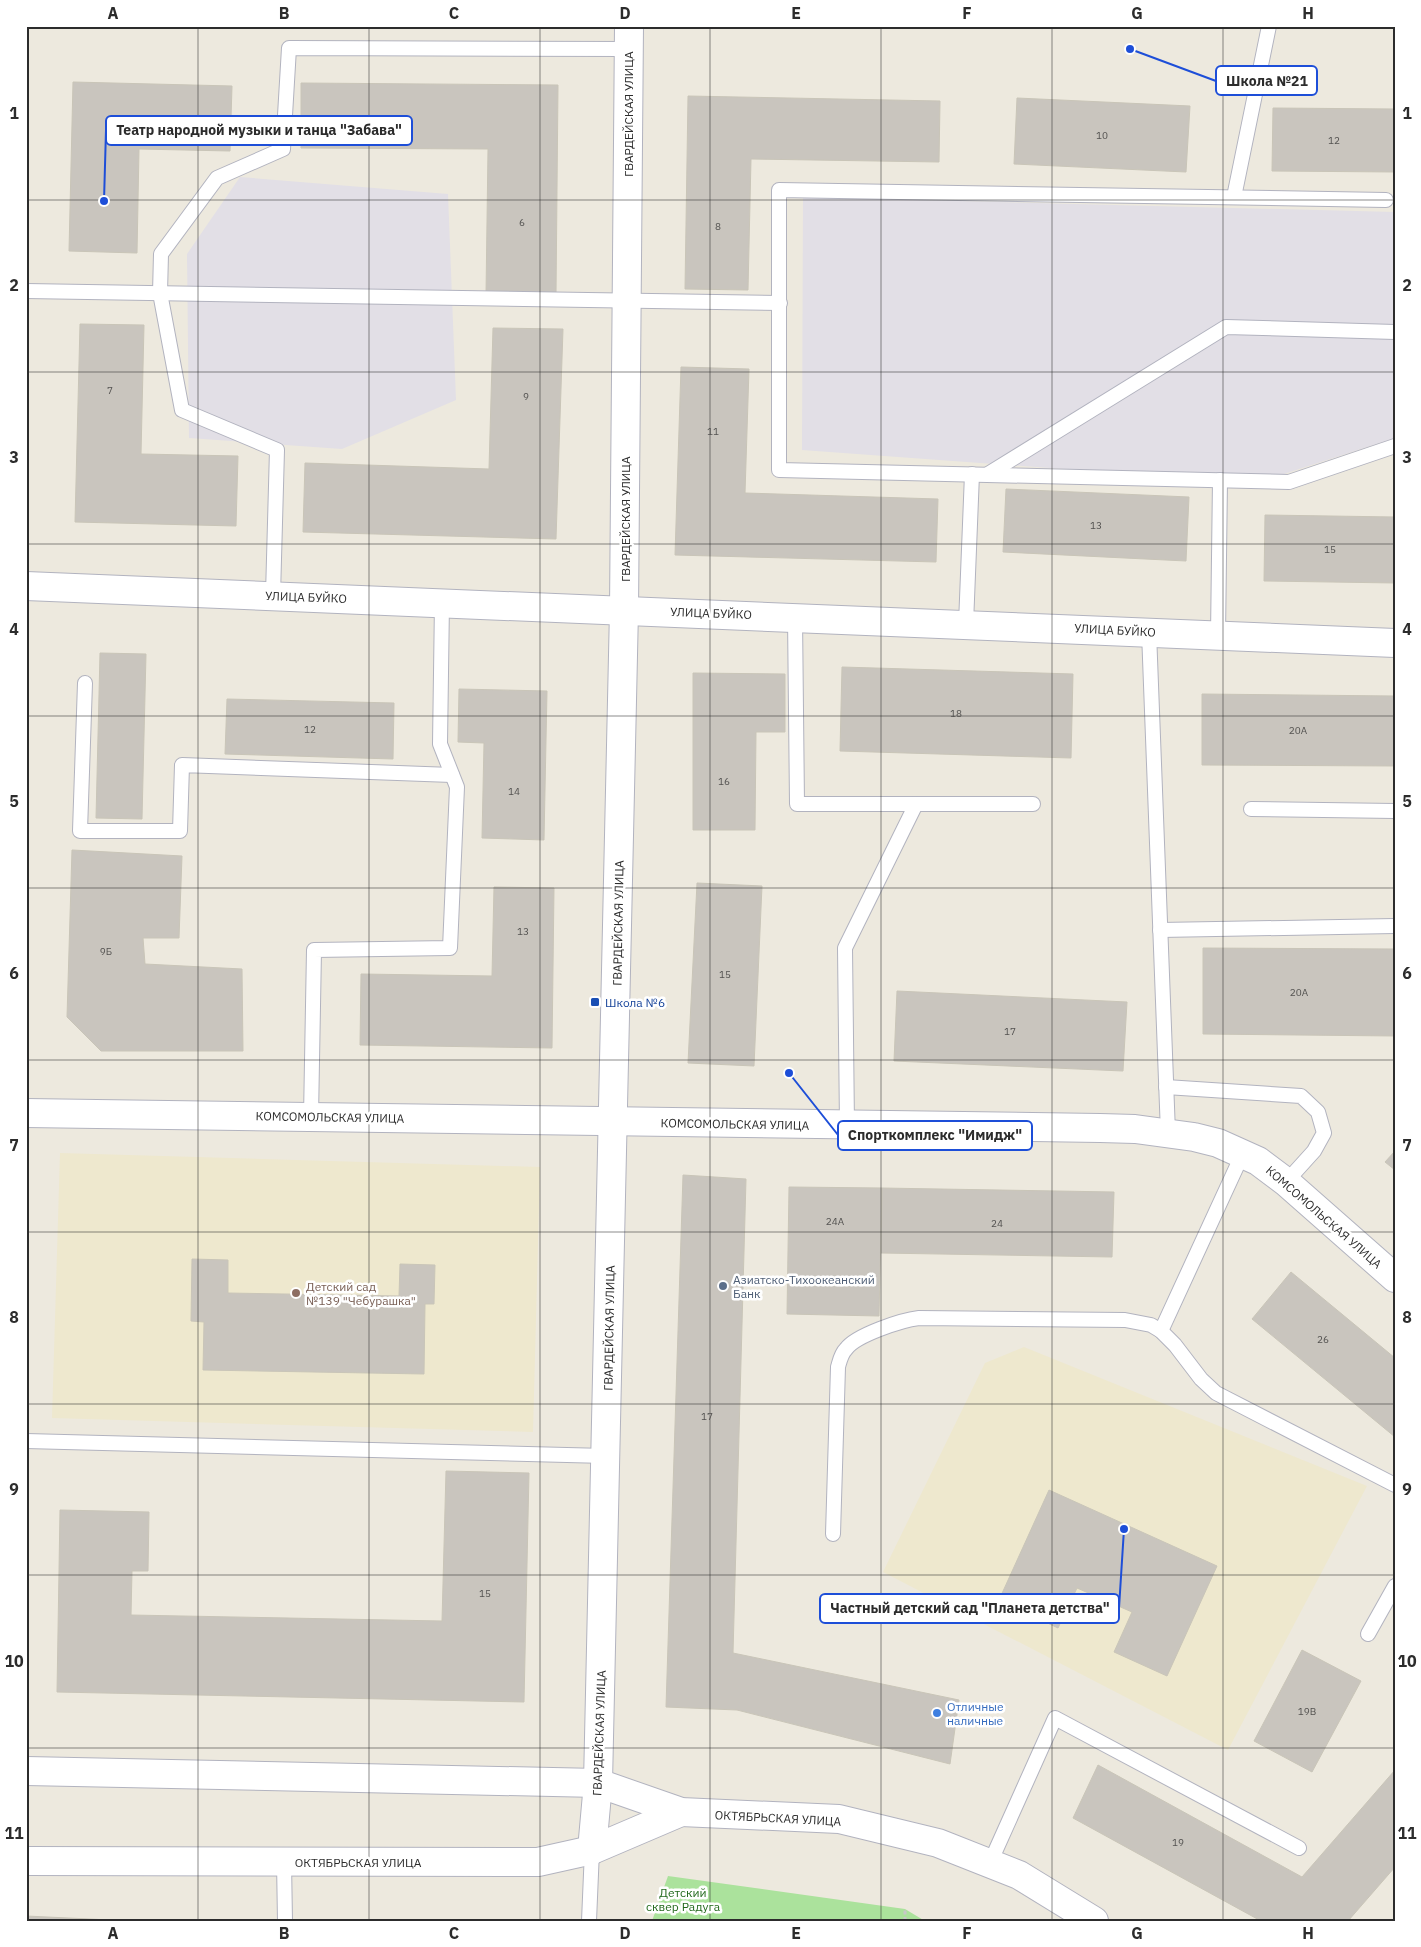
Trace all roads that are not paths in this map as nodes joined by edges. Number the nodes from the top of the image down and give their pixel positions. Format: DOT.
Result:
graph roads {
  1 [pos="1269,26"];
  2 [pos="628,37"];
  3 [pos="1234,197"];
  4 [pos="1386,200"];
  5 [pos="26,291"];
  6 [pos="160,293"];
  7 [pos="627,301"];
  8 [pos="780,303"];
  9 [pos="1395,332"];
  10 [pos="1395,446"];
  11 [pos="972,474"];
  12 [pos="988,474"];
  13 [pos="1220,480"];
  14 [pos="26,586"];
  15 [pos="273,595"];
  16 [pos="442,602"];
  17 [pos="624,610"];
  18 [pos="795,617"];
  19 [pos="966,624"];
  20 [pos="1149,632"];
  21 [pos="1218,635"];
  22 [pos="1395,643"];
  23 [pos="86,683"];
  24 [pos="452,775"];
  25 [pos="916,804"];
  26 [pos="1033,804"];
  27 [pos="1251,809"];
  28 [pos="1395,811"];
  29 [pos="1395,926"];
  30 [pos="1160,930"];
  31 [pos="1166,1087"];
  32 [pos="26,1113"];
  33 [pos="310,1117"];
  34 [pos="613,1122"];
  35 [pos="847,1125"];
  36 [pos="1168,1133"];
  37 [pos="1243,1154"];
  38 [pos="1286,1182"];
  39 [pos="1395,1278"];
  40 [pos="1161,1331"];
  41 [pos="26,1441"];
  42 [pos="606,1456"];
  43 [pos="1395,1485"];
  44 [pos="833,1534"];
  45 [pos="1395,1586"];
  46 [pos="1368,1634"];
  47 [pos="26,1771"];
  48 [pos="598,1783"];
  49 [pos="681,1812"];
  50 [pos="1299,1848"];
  51 [pos="592,1850"];
  52 [pos="26,1862"];
  53 [pos="284,1862"];
  54 [pos="990,1863"];
  55 [pos="285,1921"];
  56 [pos="589,1921"];
  57 [pos="1094,1921"];
  1 -- 3 [label="lane"];
  2 -- 6 [label="lane"];
  2 -- 7 [label="street, ГВАРДЕЙСКАЯ УЛИЦА"];
  3 -- 4 [label="lane"];
  3 -- 8 [label="lane"];
  5 -- 6 [label="lane"];
  6 -- 7 [label="lane"];
  6 -- 15 [label="lane"];
  7 -- 8 [label="lane"];
  7 -- 17 [label="street, ГВАРДЕЙСКАЯ УЛИЦА"];
  8 -- 11 [label="lane"];
  9 -- 12 [label="lane"];
  10 -- 13 [label="lane"];
  11 -- 12 [label="lane"];
  11 -- 19 [label="lane"];
  12 -- 13 [label="lane"];
  13 -- 21 [label="lane"];
  14 -- 15 [label="street, УЛИЦА БУЙКО"];
  15 -- 16 [label="street, УЛИЦА БУЙКО"];
  16 -- 17 [label="street, УЛИЦА БУЙКО"];
  16 -- 24 [label="lane"];
  17 -- 18 [label="street, УЛИЦА БУЙКО"];
  17 -- 34 [label="street, ГВАРДЕЙСКАЯ УЛИЦА"];
  18 -- 19 [label="street, УЛИЦА БУЙКО"];
  18 -- 25 [label="lane"];
  19 -- 20 [label="street, УЛИЦА БУЙКО"];
  20 -- 21 [label="street, УЛИЦА БУЙКО"];
  20 -- 30 [label="lane"];
  21 -- 22 [label="street, УЛИЦА БУЙКО"];
  23 -- 24 [label="lane"];
  24 -- 33 [label="lane"];
  25 -- 26 [label="lane"];
  25 -- 35 [label="lane"];
  27 -- 28 [label="lane"];
  29 -- 30 [label="lane"];
  30 -- 31 [label="lane"];
  31 -- 36 [label="lane"];
  31 -- 38 [label="lane"];
  32 -- 33 [label="street, КОМСОМОЛЬСКАЯ УЛИЦА"];
  33 -- 34 [label="street, КОМСОМОЛЬСКАЯ УЛИЦА"];
  34 -- 35 [label="street, КОМСОМОЛЬСКАЯ УЛИЦА"];
  34 -- 42 [label="street, ГВАРДЕЙСКАЯ УЛИЦА"];
  35 -- 36 [label="street, КОМСОМОЛЬСКАЯ УЛИЦА"];
  36 -- 37 [label="street, КОМСОМОЛЬСКАЯ УЛИЦА"];
  37 -- 38 [label="street, КОМСОМОЛЬСКАЯ УЛИЦА"];
  37 -- 40 [label="lane"];
  38 -- 39 [label="street, КОМСОМОЛЬСКАЯ УЛИЦА"];
  40 -- 43 [label="lane"];
  40 -- 44 [label="lane"];
  41 -- 42 [label="lane"];
  42 -- 48 [label="street, ГВАРДЕЙСКАЯ УЛИЦА"];
  45 -- 46 [label="lane"];
  47 -- 48 [label="street, ОКТЯБРЬСКАЯ УЛИЦА"];
  48 -- 49 [label="street, ОКТЯБРЬСКАЯ УЛИЦА"];
  48 -- 51 [label="street, ГВАРДЕЙСКАЯ УЛИЦА"];
  49 -- 51 [label="street, ОКТЯБРЬСКАЯ УЛИЦА"];
  49 -- 54 [label="street, ОКТЯБРЬСКАЯ УЛИЦА"];
  50 -- 54 [label="lane"];
  51 -- 53 [label="street, ОКТЯБРЬСКАЯ УЛИЦА"];
  51 -- 56 [label="lane"];
  52 -- 53 [label="street, ОКТЯБРЬСКАЯ УЛИЦА"];
  53 -- 55 [label="lane"];
  54 -- 57 [label="street, ОКТЯБРЬСКАЯ УЛИЦА"];
}
